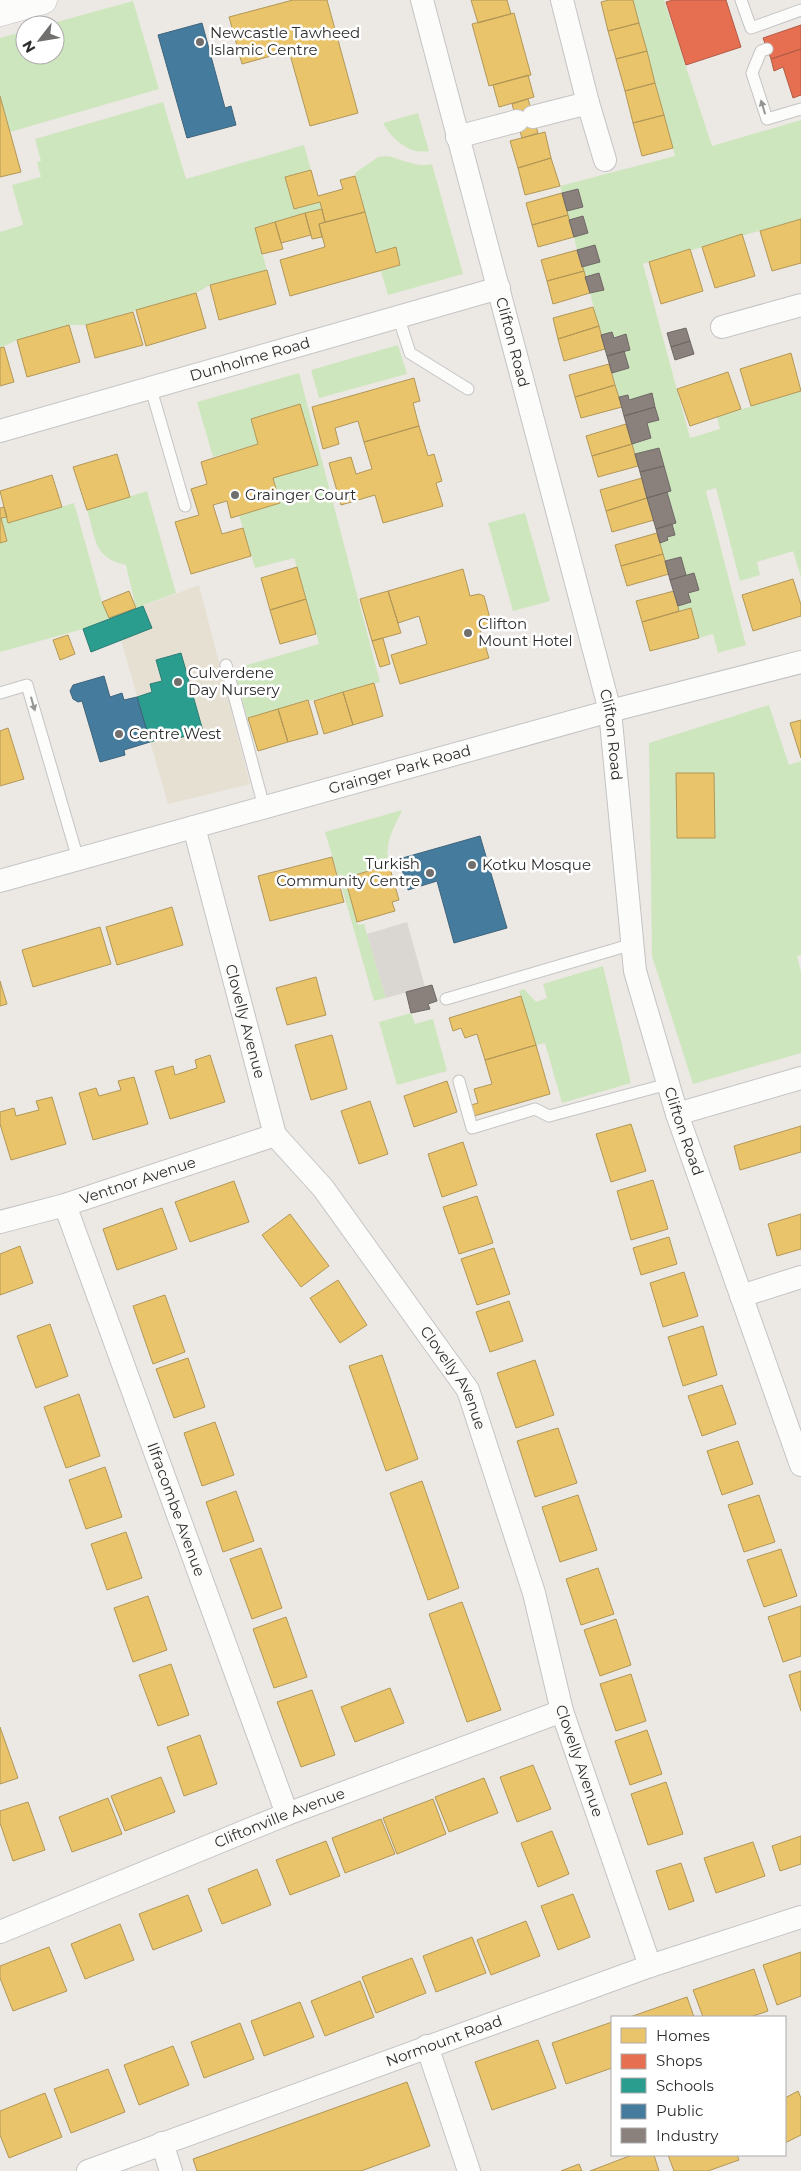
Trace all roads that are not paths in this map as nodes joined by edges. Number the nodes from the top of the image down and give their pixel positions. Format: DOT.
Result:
graph roads {
  1 [pos="43,0"];
  2 [pos="422,0"];
  3 [pos="562,0"];
  4 [pos="742,0"];
  5 [pos="801,10"];
  6 [pos="0,12"];
  7 [pos="767,49"];
  8 [pos="588,103"];
  9 [pos="801,109"];
  10 [pos="457,137"];
  11 [pos="605,160"];
  12 [pos="500,288"];
  13 [pos="801,305"];
  14 [pos="398,316"];
  15 [pos="722,327"];
  16 [pos="151,389"];
  17 [pos="468,389"];
  18 [pos="0,431"];
  19 [pos="185,506"];
  20 [pos="801,662"];
  21 [pos="226,665"];
  22 [pos="0,693"];
  23 [pos="610,711"];
  24 [pos="264,807"];
  25 [pos="194,827"];
  26 [pos="78,859"];
  27 [pos="0,881"];
  28 [pos="632,944"];
  29 [pos="446,999"];
  30 [pos="801,1078"];
  31 [pos="459,1081"];
  32 [pos="668,1084"];
  33 [pos="677,1114"];
  34 [pos="275,1135"];
  35 [pos="65,1205"];
  36 [pos="0,1222"];
  37 [pos="801,1277"];
  38 [pos="741,1296"];
  39 [pos="801,1465"];
  40 [pos="562,1711"];
  41 [pos="287,1814"];
  42 [pos="801,1917"];
  43 [pos="2,1927"];
  44 [pos="650,1966"];
  45 [pos="427,2046"];
  46 [pos="162,2144"];
  47 [pos="88,2171"];
  48 [pos="171,2171"];
  49 [pos="468,2171"];
  1 -- 6 [label="street"];
  2 -- 10 [label="street, Clifton Road"];
  3 -- 8 [label="street"];
  4 -- 5 [label="lane"];
  9 -- 7 [label="lane, one-way"];
  8 -- 10 [label="street"];
  8 -- 11 [label="street"];
  10 -- 12 [label="street, Clifton Road"];
  12 -- 14 [label="street, Dunholme Road"];
  12 -- 23 [label="street, Clifton Road"];
  13 -- 15 [label="street"];
  14 -- 16 [label="street, Dunholme Road"];
  14 -- 17 [label="lane"];
  16 -- 18 [label="street, Dunholme Road"];
  16 -- 19 [label="lane"];
  20 -- 23 [label="street, Grainger Park Road"];
  21 -- 24 [label="lane"];
  22 -- 26 [label="lane, one-way"];
  23 -- 24 [label="street, Grainger Park Road"];
  23 -- 28 [label="street, Clifton Road"];
  24 -- 25 [label="street, Grainger Park Road"];
  25 -- 26 [label="street, Grainger Park Road"];
  25 -- 34 [label="street, Clovelly Avenue"];
  26 -- 27 [label="street, Grainger Park Road"];
  28 -- 29 [label="lane"];
  28 -- 32 [label="street, Clifton Road"];
  30 -- 33 [label="street"];
  31 -- 32 [label="lane"];
  32 -- 33 [label="street, Clifton Road"];
  33 -- 38 [label="street, Clifton Road"];
  34 -- 35 [label="street, Ventnor Avenue"];
  34 -- 40 [label="street, Clovelly Avenue"];
  35 -- 36 [label="street, Ventnor Avenue"];
  35 -- 41 [label="street, Ilfracombe Avenue"];
  37 -- 38 [label="street"];
  38 -- 39 [label="street, Clifton Road"];
  40 -- 41 [label="street, Cliftonville Avenue"];
  40 -- 44 [label="street, Clovelly Avenue"];
  41 -- 43 [label="street, Cliftonville Avenue"];
  42 -- 44 [label="street, Normount Road"];
  44 -- 45 [label="street, Normount Road"];
  45 -- 46 [label="street, Normount Road"];
  45 -- 49 [label="street"];
  46 -- 47 [label="street, Normount Road"];
  46 -- 48 [label="street"];
}
